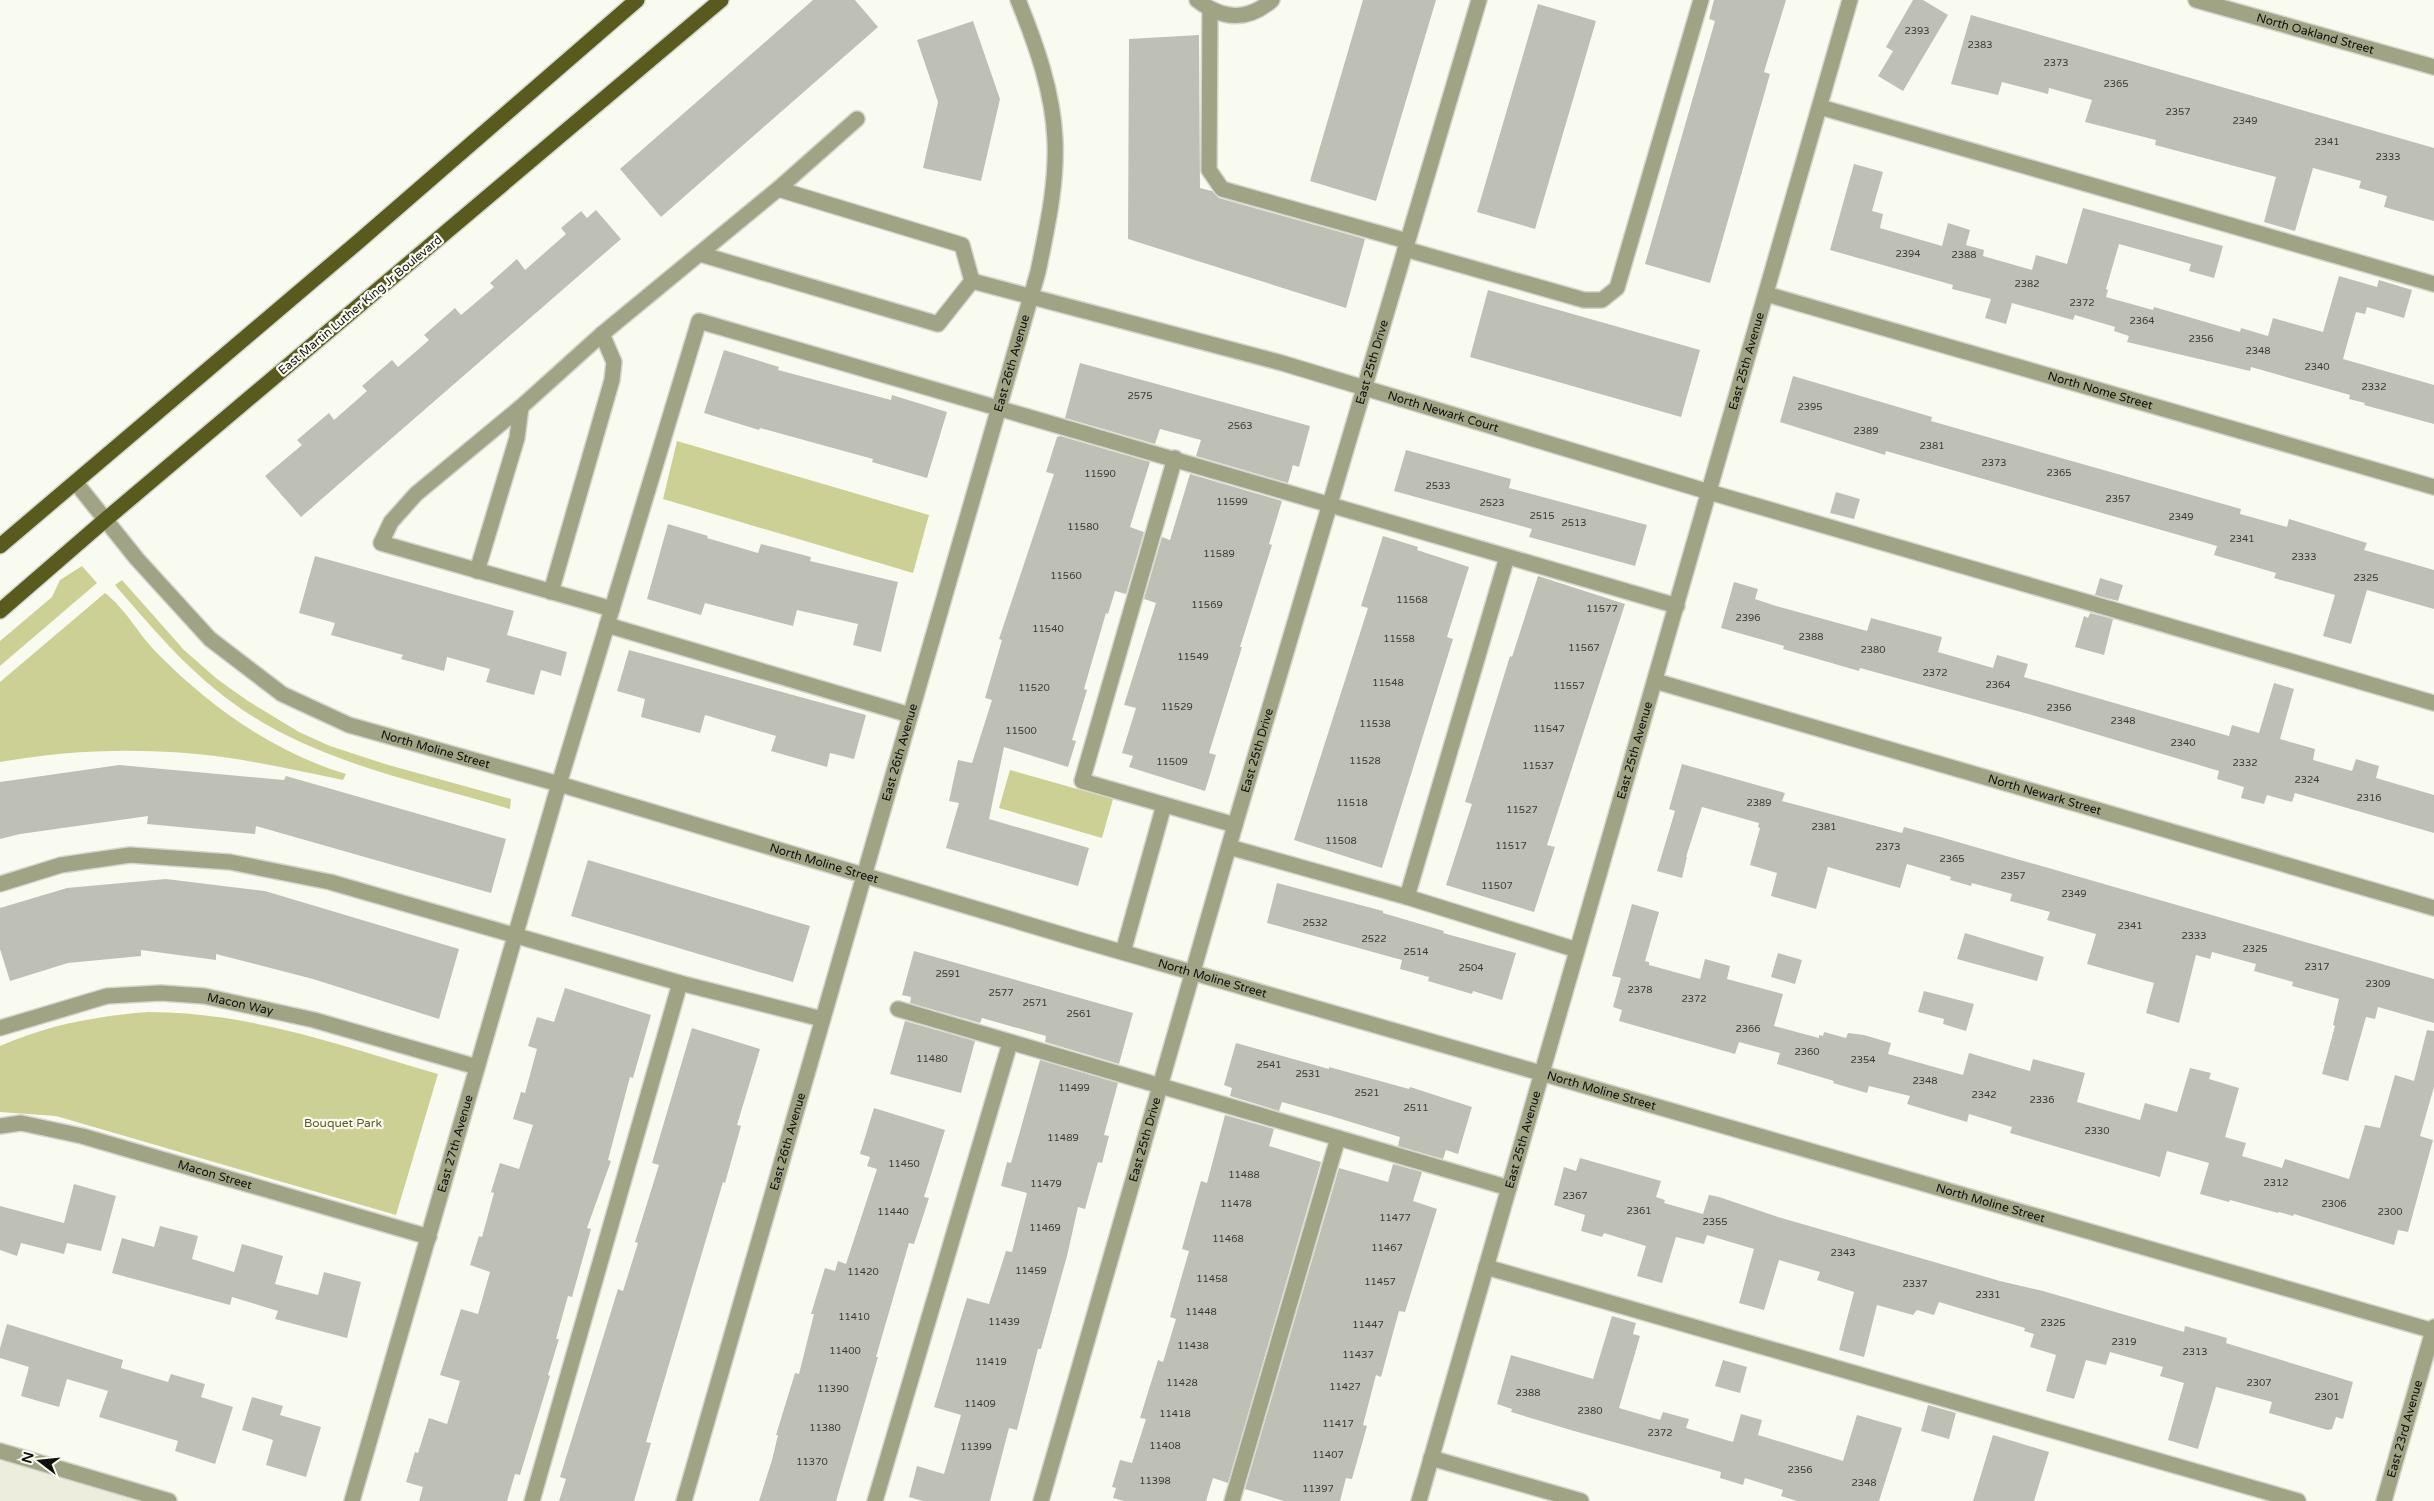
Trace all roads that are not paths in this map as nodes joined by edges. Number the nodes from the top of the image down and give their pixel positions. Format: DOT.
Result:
graph roads {
  1 [pos="637,0"];
  2 [pos="722,0"];
  3 [pos="1018,0"];
  4 [pos="1197,0"];
  5 [pos="1272,0"];
  6 [pos="1479,0"];
  7 [pos="1701,0"];
  8 [pos="1850,0"];
  9 [pos="2196,0"];
  10 [pos="1210,10"];
  11 [pos="2434,67"];
  12 [pos="1820,107"];
  13 [pos="857,119"];
  14 [pos="778,189"];
  15 [pos="1406,245"];
  16 [pos="700,254"];
  17 [pos="972,281"];
  18 [pos="2434,284"];
  19 [pos="1766,294"];
  20 [pos="1031,296"];
  21 [pos="602,334"];
  22 [pos="1363,388"];
  23 [pos="521,407"];
  24 [pos="999,408"];
  25 [pos="1175,458"];
  26 [pos="76,483"];
  27 [pos="2434,487"];
  28 [pos="1710,492"];
  29 [pos="1329,503"];
  30 [pos="105,520"];
  31 [pos="0,546"];
  32 [pos="1507,557"];
  33 [pos="477,571"];
  34 [pos="552,592"];
  35 [pos="1677,606"];
  36 [pos="612,609"];
  37 [pos="0,611"];
  38 [pos="607,625"];
  39 [pos="1655,681"];
  40 [pos="2434,703"];
  41 [pos="910,714"];
  42 [pos="559,784"];
  43 [pos="1164,805"];
  44 [pos="1235,826"];
  45 [pos="1229,846"];
  46 [pos="864,874"];
  47 [pos="0,884"];
  48 [pos="1407,897"];
  49 [pos="2434,908"];
  50 [pos="516,936"];
  51 [pos="1577,950"];
  52 [pos="1123,952"];
  53 [pos="1193,972"];
  54 [pos="680,983"];
  55 [pos="898,1009"];
  56 [pos="822,1020"];
  57 [pos="0,1028"];
  58 [pos="1010,1043"];
  59 [pos="478,1067"];
  60 [pos="1542,1072"];
  61 [pos="1160,1087"];
  62 [pos="0,1126"];
  63 [pos="1338,1138"];
  64 [pos="1509,1188"];
  65 [pos="429,1237"];
  66 [pos="1486,1267"];
  67 [pos="2434,1330"];
  68 [pos="0,1451"];
  69 [pos="1431,1458"];
  70 [pos="169,1501"];
  71 [pos="352,1501"];
  72 [pos="532,1501"];
  73 [pos="684,1501"];
  74 [pos="875,1501"];
  75 [pos="1041,1501"];
  76 [pos="1232,1501"];
  77 [pos="1419,1501"];
  78 [pos="1581,1501"];
  79 [pos="2298,1501"];
  80 [pos="2384,1501"];
  1 -- 26 [label="main road"];
  2 -- 30 [label="main road, East Martin Luther King Jr Boulevard"];
  3 -- 20 [label="street, East 26th Avenue"];
  4 -- 10 [label="street"];
  5 -- 10 [label="street"];
  6 -- 15 [label="street, East 25th Drive"];
  7 -- 15 [label="street"];
  8 -- 12 [label="street, East 25th Avenue"];
  9 -- 11 [label="street, North Oakland Street"];
  10 -- 15 [label="street"];
  12 -- 18 [label="street"];
  12 -- 19 [label="street, East 25th Avenue"];
  13 -- 14 [label="street"];
  14 -- 16 [label="street"];
  14 -- 17 [label="street"];
  15 -- 22 [label="street, East 25th Drive"];
  16 -- 17 [label="street"];
  16 -- 21 [label="street"];
  17 -- 20 [label="street, North Newark Court"];
  19 -- 27 [label="street, North Nome Street"];
  19 -- 28 [label="street, East 25th Avenue"];
  20 -- 22 [label="street, North Newark Court"];
  20 -- 24 [label="street, East 26th Avenue"];
  21 -- 23 [label="street"];
  21 -- 34 [label="street"];
  22 -- 28 [label="street, North Newark Court"];
  22 -- 29 [label="street, East 25th Drive"];
  23 -- 33 [label="street"];
  23 -- 33 [label="street"];
  24 -- 25 [label="street"];
  24 -- 36 [label="street, East 27th Avenue"];
  24 -- 41 [label="street, East 26th Avenue"];
  25 -- 29 [label="street"];
  25 -- 43 [label="street"];
  26 -- 30 [label="street, North Moline Street"];
  26 -- 31 [label="main road"];
  28 -- 35 [label="street, East 25th Avenue"];
  28 -- 40 [label="street, North Newark Court"];
  29 -- 32 [label="street"];
  29 -- 44 [label="street, East 25th Drive"];
  30 -- 37 [label="main road, East Martin Luther King Jr Boulevard"];
  30 -- 42 [label="street, North Moline Street"];
  32 -- 35 [label="street"];
  32 -- 48 [label="street"];
  33 -- 34 [label="street"];
  34 -- 36 [label="street"];
  35 -- 39 [label="street, East 25th Avenue"];
  36 -- 38 [label="street, East 27th Avenue"];
  38 -- 41 [label="street"];
  38 -- 42 [label="street, East 27th Avenue"];
  39 -- 49 [label="street, North Newark Street"];
  39 -- 51 [label="street, East 25th Avenue"];
  41 -- 46 [label="street, East 26th Avenue"];
  42 -- 46 [label="street, North Moline Street"];
  42 -- 50 [label="street, East 27th Avenue"];
  43 -- 44 [label="street"];
  43 -- 52 [label="street"];
  44 -- 45 [label="street, East 25th Drive"];
  45 -- 48 [label="street"];
  45 -- 53 [label="street, East 25th Drive"];
  46 -- 52 [label="street, North Moline Street"];
  46 -- 56 [label="street, East 26th Avenue"];
  47 -- 50 [label="street"];
  48 -- 51 [label="street"];
  50 -- 54 [label="street"];
  50 -- 59 [label="street, East 27th Avenue"];
  51 -- 60 [label="street, East 25th Avenue"];
  52 -- 53 [label="street, North Moline Street"];
  53 -- 60 [label="street, North Moline Street"];
  53 -- 61 [label="street, East 25th Drive"];
  54 -- 56 [label="street"];
  54 -- 72 [label="street"];
  55 -- 58 [label="street"];
  56 -- 73 [label="street, East 26th Avenue"];
  57 -- 59 [label="street, Macon Way"];
  58 -- 61 [label="street"];
  58 -- 74 [label="street"];
  59 -- 65 [label="street, East 27th Avenue"];
  60 -- 64 [label="street, East 25th Avenue"];
  60 -- 67 [label="street, North Moline Street"];
  61 -- 63 [label="street"];
  61 -- 75 [label="street, East 25th Drive"];
  62 -- 65 [label="street, Macon Street"];
  63 -- 64 [label="street"];
  63 -- 76 [label="street"];
  64 -- 66 [label="street, East 25th Avenue"];
  65 -- 71 [label="street, East 27th Avenue"];
  66 -- 69 [label="street, East 25th Avenue"];
  66 -- 79 [label="street"];
  67 -- 80 [label="street, East 23rd Avenue"];
  68 -- 70 [label="street"];
  69 -- 77 [label="street, East 25th Avenue"];
  69 -- 78 [label="street"];
}
